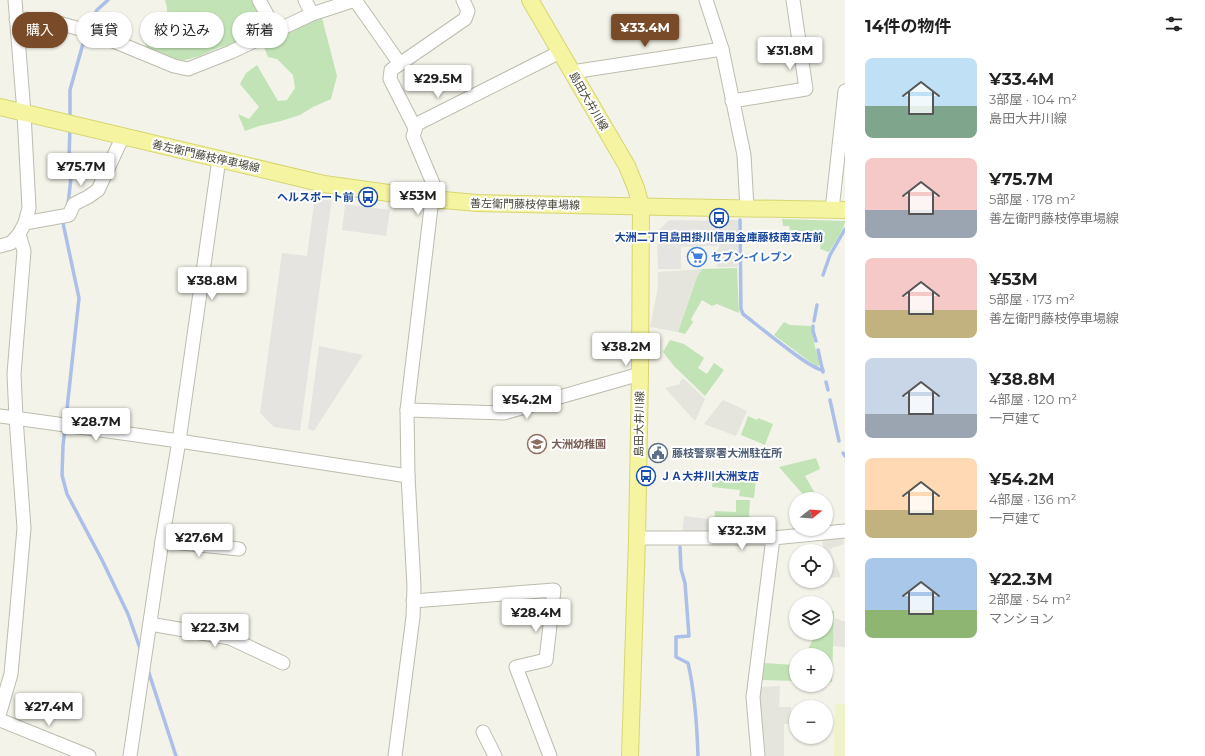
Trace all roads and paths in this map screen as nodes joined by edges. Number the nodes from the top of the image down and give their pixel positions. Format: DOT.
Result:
graph roads {
  1 [pos="15,0"];
  2 [pos="259,0"];
  3 [pos="305,0"];
  4 [pos="355,0"];
  5 [pos="463,0"];
  6 [pos="530,0"];
  7 [pos="706,0"];
  8 [pos="793,0"];
  9 [pos="16,12"];
  10 [pos="266,12"];
  11 [pos="312,14"];
  12 [pos="288,25"];
  13 [pos="68,26"];
  14 [pos="18,48"];
  15 [pos="240,48"];
  16 [pos="722,49"];
  17 [pos="560,52"];
  18 [pos="400,64"];
  19 [pos="572,72"];
  20 [pos="845,91"];
  21 [pos="732,101"];
  22 [pos="0,107"];
  23 [pos="24,113"];
  24 [pos="415,128"];
  25 [pos="123,136"];
  26 [pos="219,159"];
  27 [pos="436,200"];
  28 [pos="641,206"];
  29 [pos="747,208"];
  30 [pos="839,210"];
  31 [pos="22,229"];
  32 [pos="0,246"];
  33 [pos="640,374"];
  34 [pos="407,410"];
  35 [pos="0,416"];
  36 [pos="16,418"];
  37 [pos="179,441"];
  38 [pos="408,476"];
  39 [pos="845,531"];
  40 [pos="637,538"];
  41 [pos="773,538"];
  42 [pos="162,541"];
  43 [pos="238,549"];
  44 [pos="413,601"];
  45 [pos="150,624"];
  46 [pos="283,663"];
  47 [pos="0,712"];
  48 [pos="0,720"];
  49 [pos="483,732"];
  50 [pos="89,756"];
  51 [pos="130,756"];
  52 [pos="395,756"];
  53 [pos="495,756"];
  54 [pos="550,756"];
  55 [pos="630,756"];
  56 [pos="758,756"];
  1 -- 9 [label="street"];
  2 -- 10 [label="street"];
  3 -- 11 [label="street"];
  4 -- 11 [label="street"];
  4 -- 18 [label="street"];
  5 -- 18 [label="street"];
  6 -- 17 [label="main road, 島田大井川線"];
  7 -- 16 [label="street"];
  8 -- 21 [label="street"];
  11 -- 12 [label="street"];
  13 -- 15 [label="street"];
  14 -- 23 [label="street"];
  16 -- 19 [label="street"];
  16 -- 21 [label="street"];
  17 -- 19 [label="main road, 島田大井川線"];
  17 -- 24 [label="street"];
  18 -- 24 [label="street"];
  19 -- 28 [label="main road, 島田大井川線"];
  20 -- 30 [label="street"];
  21 -- 29 [label="street"];
  22 -- 23 [label="main road, 善左衛門藤枝停車場線"];
  23 -- 25 [label="main road, 善左衛門藤枝停車場線"];
  23 -- 31 [label="street"];
  24 -- 27 [label="street"];
  25 -- 26 [label="main road, 善左衛門藤枝停車場線"];
  25 -- 31 [label="street"];
  26 -- 27 [label="main road, 善左衛門藤枝停車場線"];
  26 -- 37 [label="street"];
  27 -- 28 [label="main road, 善左衛門藤枝停車場線"];
  27 -- 34 [label="street"];
  28 -- 29 [label="main road, 善左衛門藤枝停車場線"];
  28 -- 33 [label="main road, 島田大井川線"];
  29 -- 30 [label="main road, 善左衛門藤枝停車場線"];
  31 -- 32 [label="street"];
  31 -- 36 [label="street"];
  33 -- 34 [label="street"];
  33 -- 40 [label="main road, 島田大井川線"];
  34 -- 38 [label="street"];
  35 -- 36 [label="street"];
  36 -- 37 [label="street"];
  36 -- 47 [label="street"];
  37 -- 38 [label="street"];
  37 -- 42 [label="street"];
  38 -- 44 [label="street"];
  39 -- 41 [label="street"];
  40 -- 41 [label="street"];
  40 -- 55 [label="main road, 島田大井川線"];
  41 -- 56 [label="street"];
  42 -- 43 [label="street"];
  42 -- 45 [label="street"];
  44 -- 52 [label="street"];
  44 -- 54 [label="street"];
  45 -- 46 [label="street"];
  45 -- 51 [label="street"];
  48 -- 50 [label="street"];
  49 -- 53 [label="street"];
}
